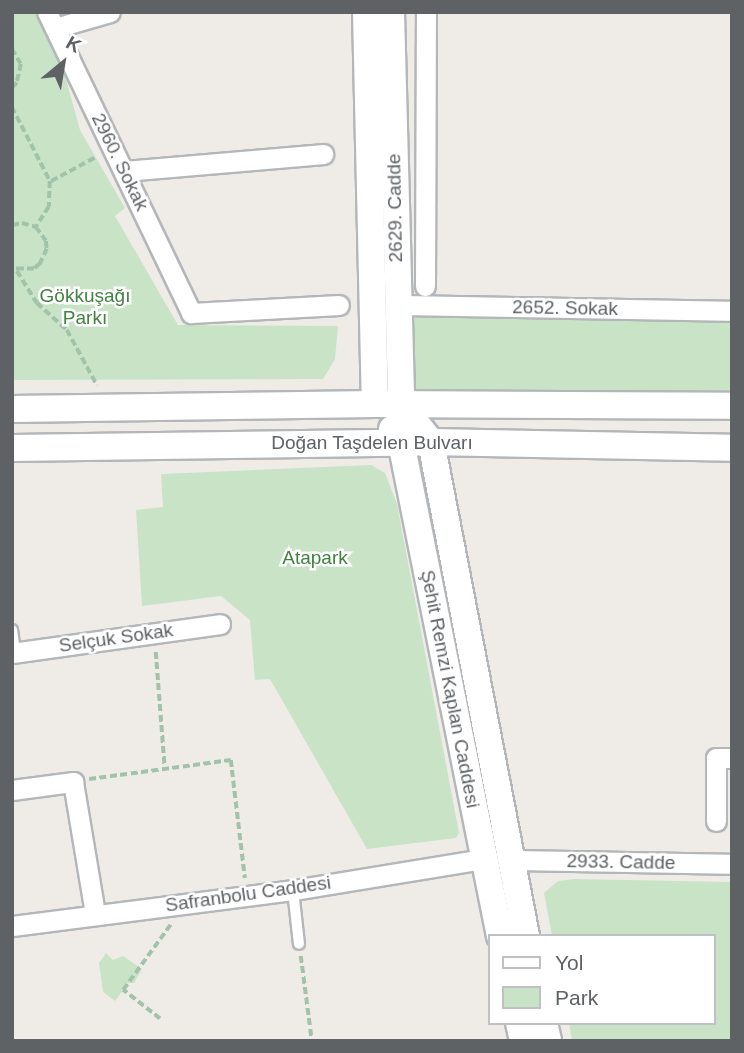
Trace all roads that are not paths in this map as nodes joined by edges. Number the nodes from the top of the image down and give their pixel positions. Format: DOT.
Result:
graph roads {
  1 [pos="110,12"];
  2 [pos="366,12"];
  3 [pos="391,12"];
  4 [pos="426,12"];
  5 [pos="51,20"];
  6 [pos="393,113"];
  7 [pos="425,113"];
  8 [pos="323,154"];
  9 [pos="125,171"];
  10 [pos="425,286"];
  11 [pos="397,305"];
  12 [pos="339,306"];
  13 [pos="732,311"];
  14 [pos="388,404"];
  15 [pos="732,406"];
  16 [pos="12,409"];
  17 [pos="401,442"];
  18 [pos="431,442"];
  19 [pos="12,448"];
  20 [pos="732,448"];
  21 [pos="219,624"];
  22 [pos="12,630"];
  23 [pos="14,652"];
  24 [pos="732,758"];
  25 [pos="12,790"];
  26 [pos="716,821"];
  27 [pos="483,859"];
  28 [pos="510,860"];
  29 [pos="732,863"];
  30 [pos="293,890"];
  31 [pos="95,914"];
  32 [pos="12,926"];
  33 [pos="500,934"];
  34 [pos="526,934"];
  35 [pos="299,944"];
  1 -- 5 [label="street"];
  2 -- 14 [label="main road, 2629. Cadde"];
  3 -- 6 [label="main road, 2629. Cadde"];
  4 -- 7 [label="street"];
  5 -- 9 [label="street, 2960. Sokak"];
  6 -- 7 [label="street"];
  6 -- 11 [label="main road, 2629. Cadde"];
  7 -- 10 [label="street"];
  8 -- 9 [label="street"];
  9 -- 12 [label="street, 2960. Sokak"];
  11 -- 13 [label="street, 2652. Sokak"];
  11 -- 14 [label="main road, 2629. Cadde"];
  14 -- 15 [label="main road, Doğan Taşdelen Bulvarı"];
  14 -- 16 [label="main road, Doğan Taşdelen Bulvarı"];
  14 -- 17 [label="main road"];
  14 -- 18 [label="main road"];
  17 -- 18 [label="main road, Doğan Taşdelen Bulvarı"];
  17 -- 19 [label="main road, Doğan Taşdelen Bulvarı"];
  17 -- 27 [label="main road, Şehit Remzi Kaplan Caddesi"];
  18 -- 20 [label="main road, Doğan Taşdelen Bulvarı"];
  18 -- 28 [label="main road, Şehit Remzi Kaplan Caddesi"];
  21 -- 23 [label="street, Selçuk Sokak"];
  22 -- 23 [label="lane"];
  24 -- 26 [label="street"];
  25 -- 31 [label="street"];
  27 -- 28 [label="main road"];
  27 -- 30 [label="street, Safranbolu Caddesi"];
  27 -- 33 [label="main road, Şehit Remzi Kaplan Caddesi"];
  28 -- 29 [label="street, 2933. Cadde"];
  28 -- 34 [label="main road, Şehit Remzi Kaplan Caddesi"];
  30 -- 31 [label="street, Safranbolu Caddesi"];
  30 -- 35 [label="lane"];
  31 -- 32 [label="street, Safranbolu Caddesi"];
}
